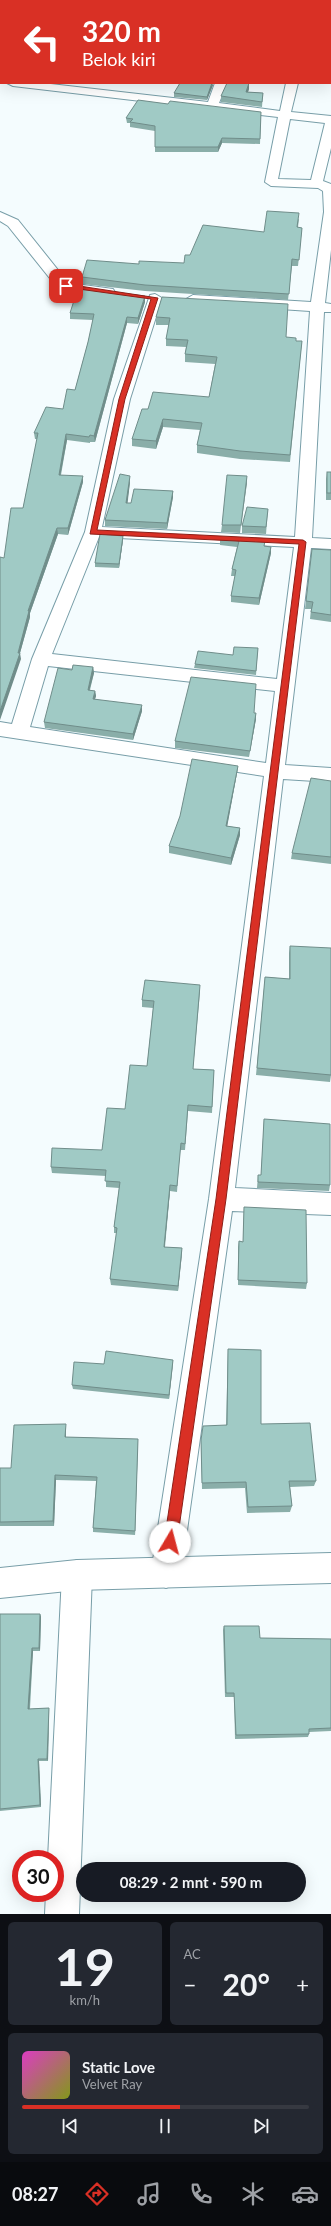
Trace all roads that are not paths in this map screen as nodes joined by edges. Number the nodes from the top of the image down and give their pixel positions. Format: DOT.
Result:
graph roads {
  1 [pos="22,84"];
  2 [pos="221,84"];
  3 [pos="292,84"];
  4 [pos="212,106"];
  5 [pos="283,115"];
  6 [pos="331,120"];
  7 [pos="331,123"];
  8 [pos="316,184"];
  9 [pos="0,216"];
  10 [pos="124,294"];
  11 [pos="324,308"];
  12 [pos="93,532"];
  13 [pos="303,542"];
  14 [pos="331,544"];
  15 [pos="41,659"];
  16 [pos="286,686"];
  17 [pos="9,730"];
  18 [pos="274,771"];
  19 [pos="331,774"];
  20 [pos="221,1199"];
  21 [pos="331,1204"];
  22 [pos="331,1568"];
  23 [pos="166,1573"];
  24 [pos="77,1575"];
  25 [pos="0,1583"];
  26 [pos="62,1914"];
  1 -- 4 [label="street"];
  2 -- 4 [label="street"];
  3 -- 5 [label="street"];
  4 -- 5 [label="street"];
  5 -- 6 [label="street"];
  5 -- 8 [label="street"];
  7 -- 8 [label="street"];
  8 -- 11 [label="street"];
  9 -- 10 [label="street"];
  11 -- 12 [label="street"];
  11 -- 13 [label="street"];
  12 -- 13 [label="street"];
  12 -- 15 [label="street"];
  13 -- 14 [label="street"];
  13 -- 16 [label="street"];
  15 -- 16 [label="street"];
  15 -- 17 [label="street"];
  16 -- 18 [label="street"];
  17 -- 18 [label="street"];
  18 -- 19 [label="street"];
  18 -- 20 [label="street"];
  20 -- 21 [label="street"];
  20 -- 23 [label="street"];
  22 -- 23 [label="street"];
  23 -- 24 [label="street"];
  24 -- 25 [label="street"];
  24 -- 26 [label="street"];
}
